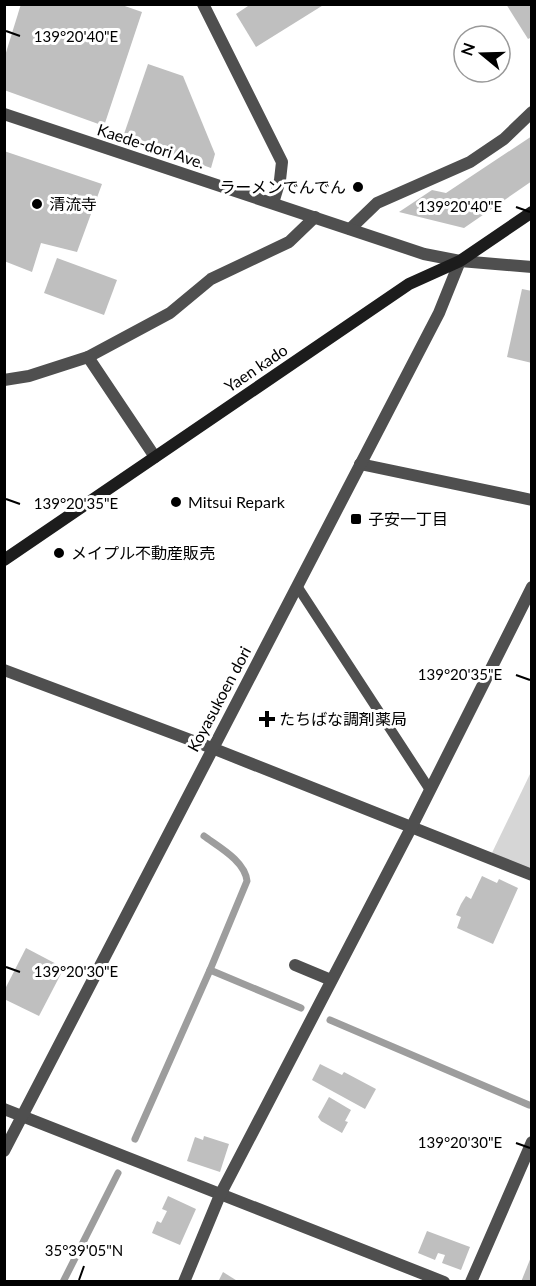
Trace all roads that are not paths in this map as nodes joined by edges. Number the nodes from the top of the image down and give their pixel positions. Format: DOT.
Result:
graph roads {
  1 [pos="203,4"];
  2 [pos="531,112"];
  3 [pos="4,114"];
  4 [pos="273,203"];
  5 [pos="531,212"];
  6 [pos="315,217"];
  7 [pos="350,229"];
  8 [pos="460,261"];
  9 [pos="531,267"];
  10 [pos="88,357"];
  11 [pos="4,380"];
  12 [pos="155,458"];
  13 [pos="360,464"];
  14 [pos="531,500"];
  15 [pos="4,560"];
  16 [pos="297,586"];
  17 [pos="531,587"];
  18 [pos="4,669"];
  19 [pos="212,748"];
  20 [pos="430,790"];
  21 [pos="411,828"];
  22 [pos="531,876"];
  23 [pos="295,965"];
  24 [pos="331,980"];
  25 [pos="4,1109"];
  26 [pos="22,1117"];
  27 [pos="531,1142"];
  28 [pos="4,1151"];
  29 [pos="220,1196"];
  30 [pos="184,1281"];
  31 [pos="444,1281"];
  32 [pos="471,1281"];
  1 -- 4 [label="street"];
  2 -- 7 [label="street"];
  3 -- 4 [label="street, Kaede-dori Ave."];
  4 -- 6 [label="street, Kaede-dori Ave."];
  5 -- 8 [label="main road, Yaen kado"];
  6 -- 7 [label="street, Kaede-dori Ave."];
  6 -- 10 [label="street"];
  7 -- 8 [label="street, Kaede-dori Ave."];
  8 -- 9 [label="street, Kaede-dori Ave."];
  8 -- 12 [label="main road, Yaen kado"];
  8 -- 13 [label="street, Koyasukoen dori"];
  10 -- 11 [label="street"];
  10 -- 12 [label="street"];
  12 -- 15 [label="main road, Yaen kado"];
  13 -- 14 [label="street"];
  13 -- 16 [label="street, Koyasukoen dori"];
  16 -- 19 [label="street, Koyasukoen dori"];
  16 -- 20 [label="lane"];
  17 -- 20 [label="street"];
  18 -- 19 [label="street"];
  19 -- 21 [label="street"];
  19 -- 26 [label="street, Koyasukoen dori"];
  20 -- 21 [label="street"];
  21 -- 22 [label="street"];
  21 -- 24 [label="street"];
  23 -- 24 [label="street"];
  24 -- 29 [label="street"];
  25 -- 26 [label="street"];
  26 -- 28 [label="street, Koyasukoen dori"];
  26 -- 29 [label="street"];
  27 -- 32 [label="street"];
  29 -- 30 [label="street"];
  29 -- 31 [label="street"];
}
